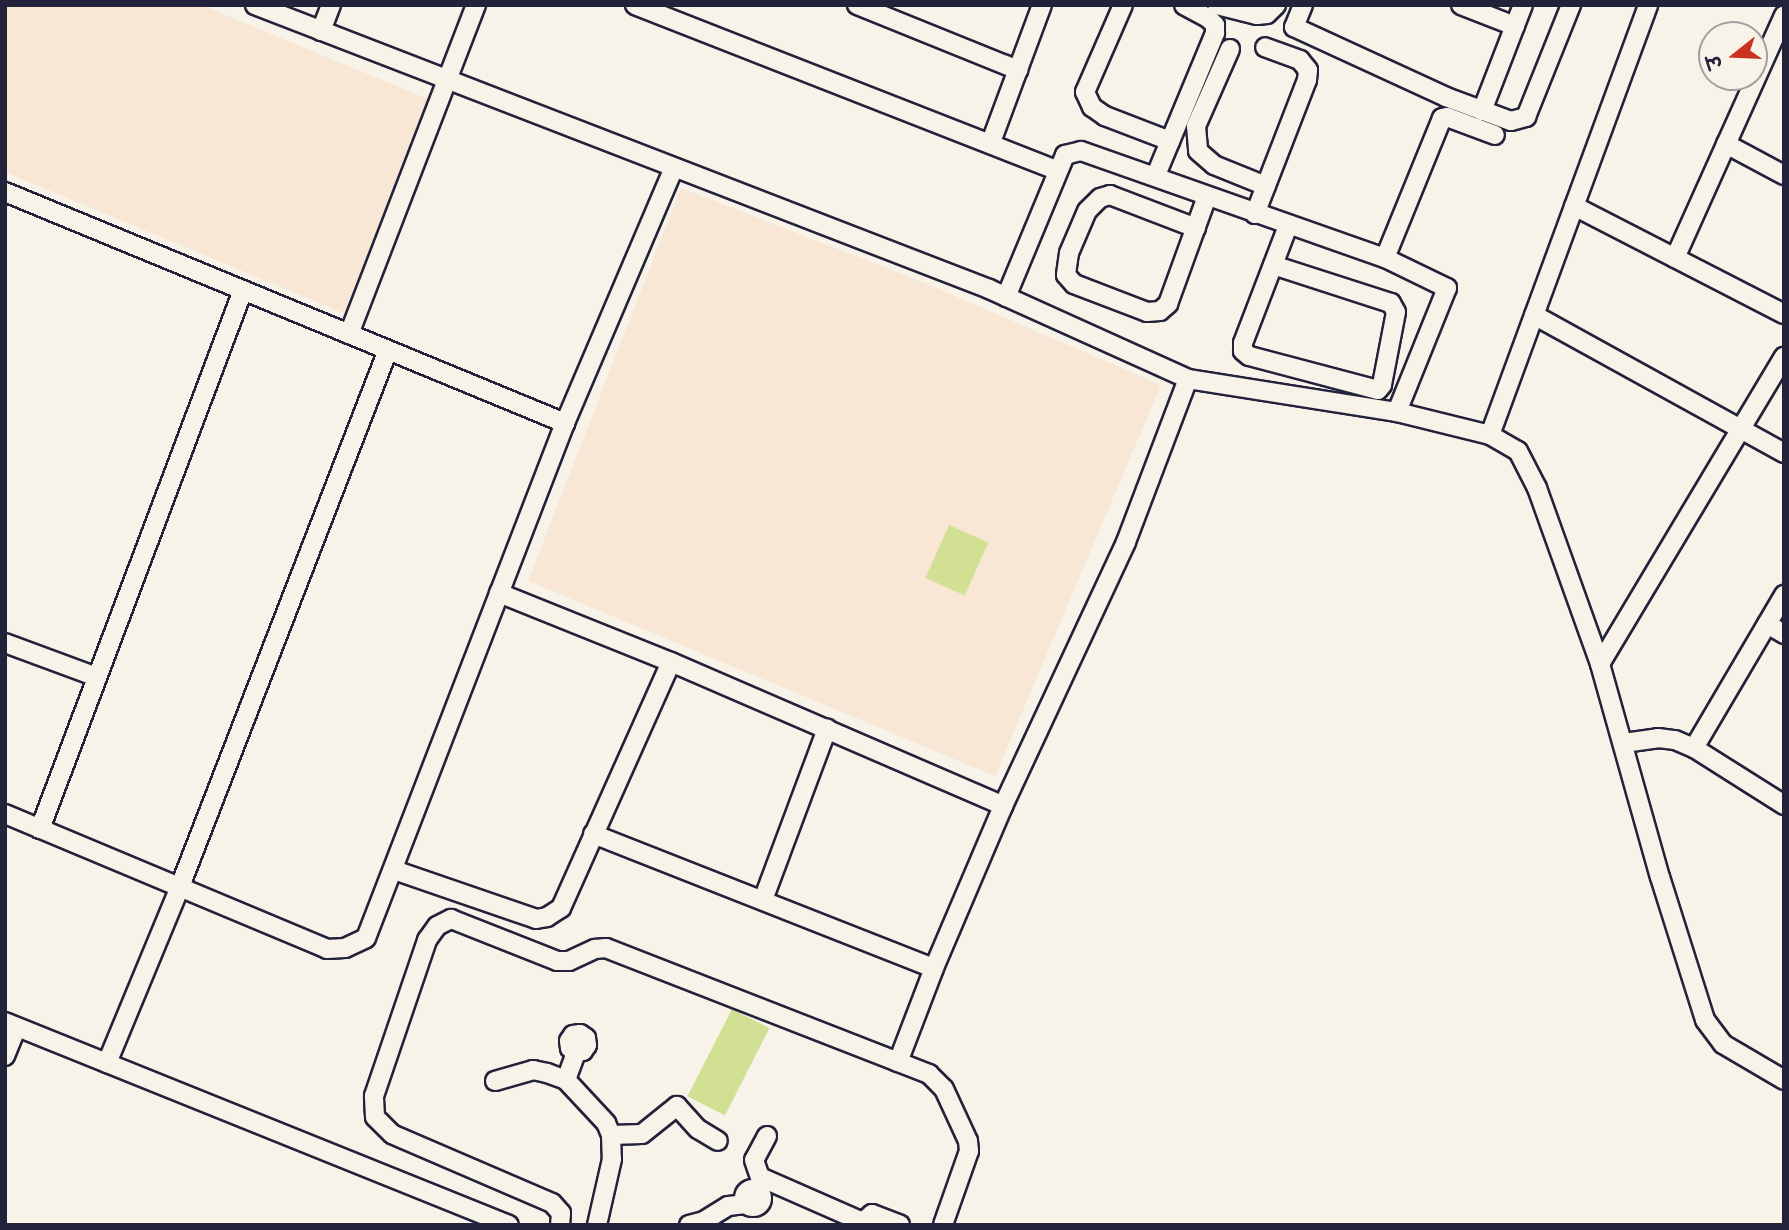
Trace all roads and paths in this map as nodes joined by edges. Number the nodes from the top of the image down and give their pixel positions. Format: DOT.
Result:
graph roads {
  1 [pos="255,5"];
  2 [pos="331,5"];
  3 [pos="476,5"];
  4 [pos="636,5"];
  5 [pos="857,5"];
  6 [pos="1042,5"];
  7 [pos="1123,5"];
  8 [pos="1184,5"];
  9 [pos="1217,5"];
  10 [pos="1276,5"];
  11 [pos="1303,5"];
  12 [pos="1461,5"];
  13 [pos="1523,5"];
  14 [pos="1571,5"];
  15 [pos="1648,5"];
  16 [pos="1773,5"];
  17 [pos="1784,14"];
  18 [pos="1514,26"];
  19 [pos="321,32"];
  20 [pos="1265,47"];
  21 [pos="1230,49"];
  22 [pos="1018,70"];
  23 [pos="447,79"];
  24 [pos="1482,110"];
  25 [pos="1495,135"];
  26 [pos="1170,141"];
  27 [pos="991,142"];
  28 [pos="1726,144"];
  29 [pos="674,168"];
  30 [pos="1058,171"];
  31 [pos="1156,175"];
  32 [pos="1784,175"];
  33 [pos="1266,186"];
  34 [pos="6,195"];
  35 [pos="1207,196"];
  36 [pos="1574,206"];
  37 [pos="1255,214"];
  38 [pos="1288,226"];
  39 [pos="1195,228"];
  40 [pos="1385,258"];
  41 [pos="1675,258"];
  42 [pos="1273,265"];
  43 [pos="243,290"];
  44 [pos="1006,297"];
  45 [pos="1784,314"];
  46 [pos="1534,315"];
  47 [pos="349,334"];
  48 [pos="388,350"];
  49 [pos="1784,357"];
  50 [pos="1188,379"];
  51 [pos="1397,412"];
  52 [pos="565,423"];
  53 [pos="1741,429"];
  54 [pos="1490,435"];
  55 [pos="1784,453"];
  56 [pos="499,593"];
  57 [pos="1784,595"];
  58 [pos="1767,624"];
  59 [pos="1784,634"];
  60 [pos="5,643"];
  61 [pos="671,662"];
  62 [pos="1600,664"];
  63 [pos="97,677"];
  64 [pos="827,729"];
  65 [pos="1624,743"];
  66 [pos="1694,748"];
  67 [pos="1784,805"];
  68 [pos="1003,806"];
  69 [pos="5,814"];
  70 [pos="40,829"];
  71 [pos="593,834"];
  72 [pos="394,870"];
  73 [pos="179,890"];
  74 [pos="763,900"];
  75 [pos="934,968"];
  76 [pos="11,1025"];
  77 [pos="576,1052"];
  78 [pos="5,1056"];
  79 [pos="898,1062"];
  80 [pos="107,1063"];
  81 [pos="566,1080"];
  82 [pos="1784,1080"];
  83 [pos="495,1082"];
  84 [pos="611,1135"];
  85 [pos="767,1136"];
  86 [pos="718,1141"];
  87 [pos="758,1183"];
  88 [pos="684,1223"];
  89 [pos="860,1223"];
  90 [pos="503,1224"];
  91 [pos="560,1225"];
  92 [pos="597,1225"];
  93 [pos="900,1225"];
  94 [pos="943,1225"];
  1 -- 19 [label="street"];
  2 -- 19 [label="street"];
  3 -- 23 [label="street"];
  4 -- 27 [label="street"];
  5 -- 22 [label="street"];
  6 -- 22 [label="street"];
  7 -- 26 [label="street"];
  8 -- 26 [label="street"];
  9 -- 10 [label="street"];
  11 -- 24 [label="street"];
  12 -- 18 [label="street"];
  13 -- 18 [label="street"];
  14 -- 24 [label="street"];
  15 -- 36 [label="street"];
  16 -- 17 [label="street"];
  17 -- 28 [label="street"];
  18 -- 24 [label="street"];
  19 -- 23 [label="street"];
  20 -- 33 [label="street"];
  21 -- 33 [label="street"];
  22 -- 27 [label="street"];
  23 -- 29 [label="street"];
  23 -- 47 [label="street"];
  25 -- 40 [label="street"];
  26 -- 31 [label="street"];
  27 -- 30 [label="street"];
  28 -- 32 [label="street"];
  28 -- 41 [label="street"];
  29 -- 44 [label="street"];
  29 -- 52 [label="street"];
  30 -- 31 [label="street"];
  30 -- 44 [label="street"];
  31 -- 35 [label="street"];
  33 -- 37 [label="street"];
  34 -- 43 [label="street"];
  35 -- 37 [label="street"];
  35 -- 39 [label="street"];
  36 -- 41 [label="street"];
  36 -- 46 [label="street"];
  37 -- 38 [label="street"];
  38 -- 40 [label="street"];
  38 -- 42 [label="street"];
  39 -- 39 [label="street"];
  40 -- 51 [label="street"];
  41 -- 45 [label="street"];
  42 -- 42 [label="street"];
  43 -- 47 [label="street"];
  43 -- 63 [label="street"];
  44 -- 50 [label="street"];
  46 -- 53 [label="street"];
  46 -- 54 [label="street"];
  47 -- 48 [label="street"];
  48 -- 52 [label="street"];
  48 -- 73 [label="street"];
  49 -- 53 [label="street"];
  50 -- 51 [label="street"];
  50 -- 68 [label="street"];
  51 -- 54 [label="street"];
  52 -- 56 [label="street"];
  53 -- 55 [label="street"];
  53 -- 62 [label="street"];
  54 -- 62 [label="street"];
  56 -- 61 [label="street"];
  56 -- 72 [label="street"];
  57 -- 58 [label="street"];
  58 -- 59 [label="street"];
  58 -- 66 [label="street"];
  60 -- 63 [label="street"];
  61 -- 64 [label="street"];
  61 -- 71 [label="street"];
  62 -- 65 [label="street"];
  63 -- 70 [label="street"];
  64 -- 68 [label="street"];
  64 -- 74 [label="street"];
  65 -- 66 [label="street"];
  65 -- 82 [label="street"];
  66 -- 67 [label="street"];
  68 -- 75 [label="street"];
  69 -- 70 [label="street"];
  70 -- 73 [label="street"];
  71 -- 72 [label="street"];
  71 -- 74 [label="street"];
  72 -- 73 [label="street"];
  73 -- 80 [label="street"];
  74 -- 75 [label="street"];
  75 -- 79 [label="street"];
  76 -- 78 [label="street"];
  76 -- 80 [label="street"];
  77 -- 81 [label="street"];
  79 -- 91 [label="street"];
  79 -- 94 [label="street"];
  80 -- 90 [label="street"];
  81 -- 83 [label="street"];
  81 -- 84 [label="street"];
  84 -- 86 [label="street"];
  84 -- 92 [label="street"];
  85 -- 87 [label="street"];
  87 -- 88 [label="street"];
  87 -- 89 [label="street"];
  89 -- 93 [label="street"];
}
